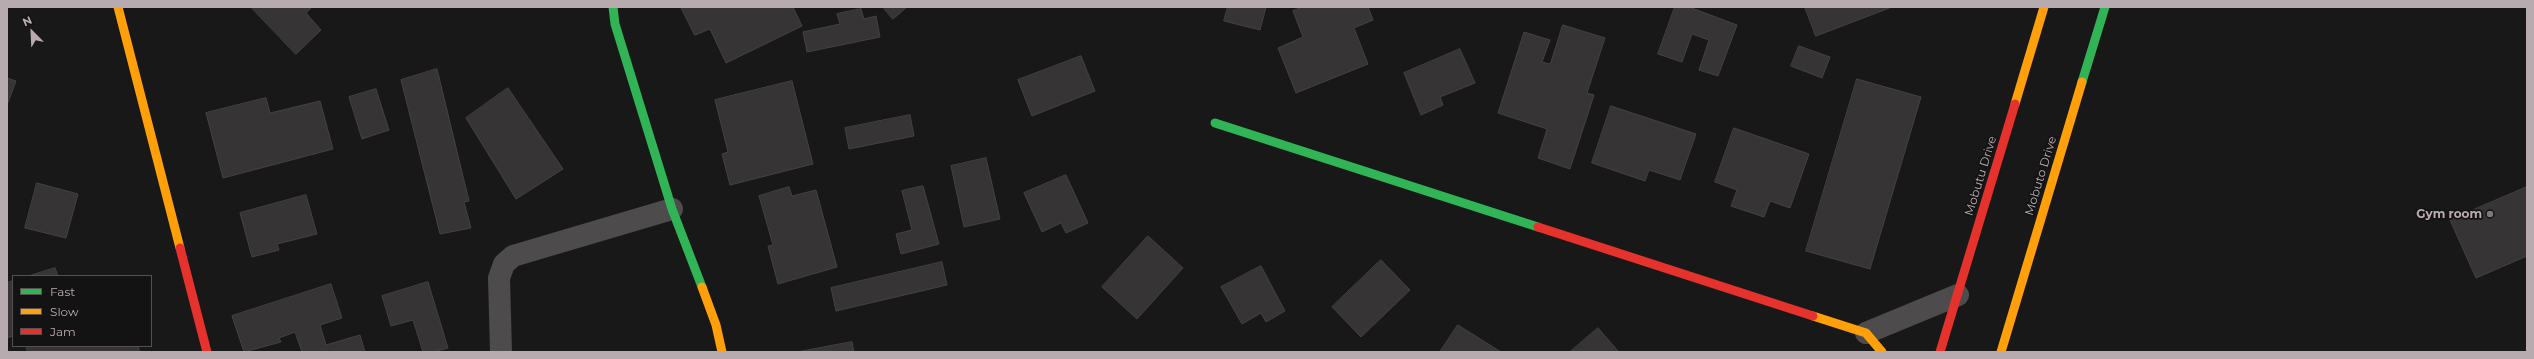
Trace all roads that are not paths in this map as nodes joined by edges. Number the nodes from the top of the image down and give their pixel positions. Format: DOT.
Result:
graph roads {
  1 [pos="118,7"];
  2 [pos="613,7"];
  3 [pos="2044,7"];
  4 [pos="2105,7"];
  5 [pos="1215,123"];
  6 [pos="672,209"];
  7 [pos="1958,295"];
  8 [pos="1866,333"];
  9 [pos="207,352"];
  10 [pos="501,352"];
  11 [pos="722,352"];
  12 [pos="1882,352"];
  13 [pos="1940,352"];
  14 [pos="2001,352"];
  1 -- 9 [label="street"];
  2 -- 6 [label="street"];
  3 -- 7 [label="street, Mobutu Drive"];
  4 -- 14 [label="street, Mobuto Drive"];
  5 -- 8 [label="street"];
  6 -- 10 [label="street"];
  6 -- 11 [label="street"];
  7 -- 8 [label="street"];
  7 -- 13 [label="street, Mobutu Drive"];
  8 -- 12 [label="street"];
}
